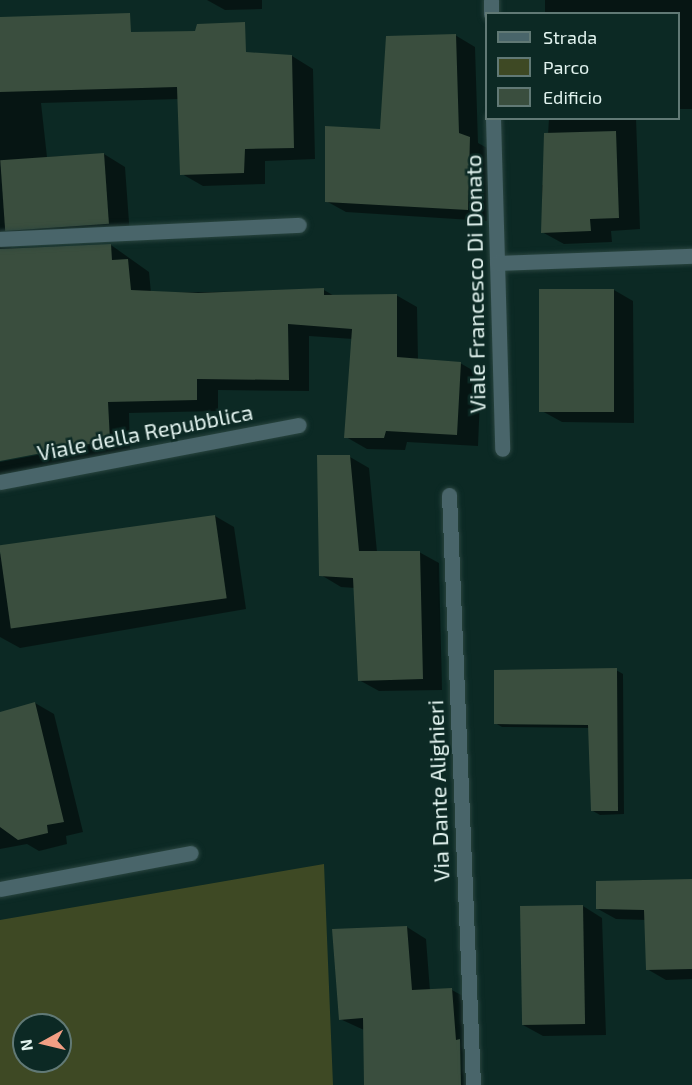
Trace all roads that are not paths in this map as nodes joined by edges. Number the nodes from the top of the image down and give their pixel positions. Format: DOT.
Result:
graph roads {
  1 [pos="493,120"];
  2 [pos="299,225"];
  3 [pos="0,239"];
  4 [pos="692,256"];
  5 [pos="497,263"];
  6 [pos="299,425"];
  7 [pos="502,449"];
  8 [pos="0,482"];
  9 [pos="448,495"];
  10 [pos="192,853"];
  11 [pos="0,889"];
  12 [pos="473,1085"];
  1 -- 5 [label="street, Viale Francesco Di Donato"];
  2 -- 3 [label="street"];
  4 -- 5 [label="street"];
  5 -- 7 [label="street, Viale Francesco Di Donato"];
  6 -- 8 [label="street, Viale della Repubblica"];
  9 -- 12 [label="street, Via Dante Alighieri"];
  10 -- 11 [label="street"];
}
